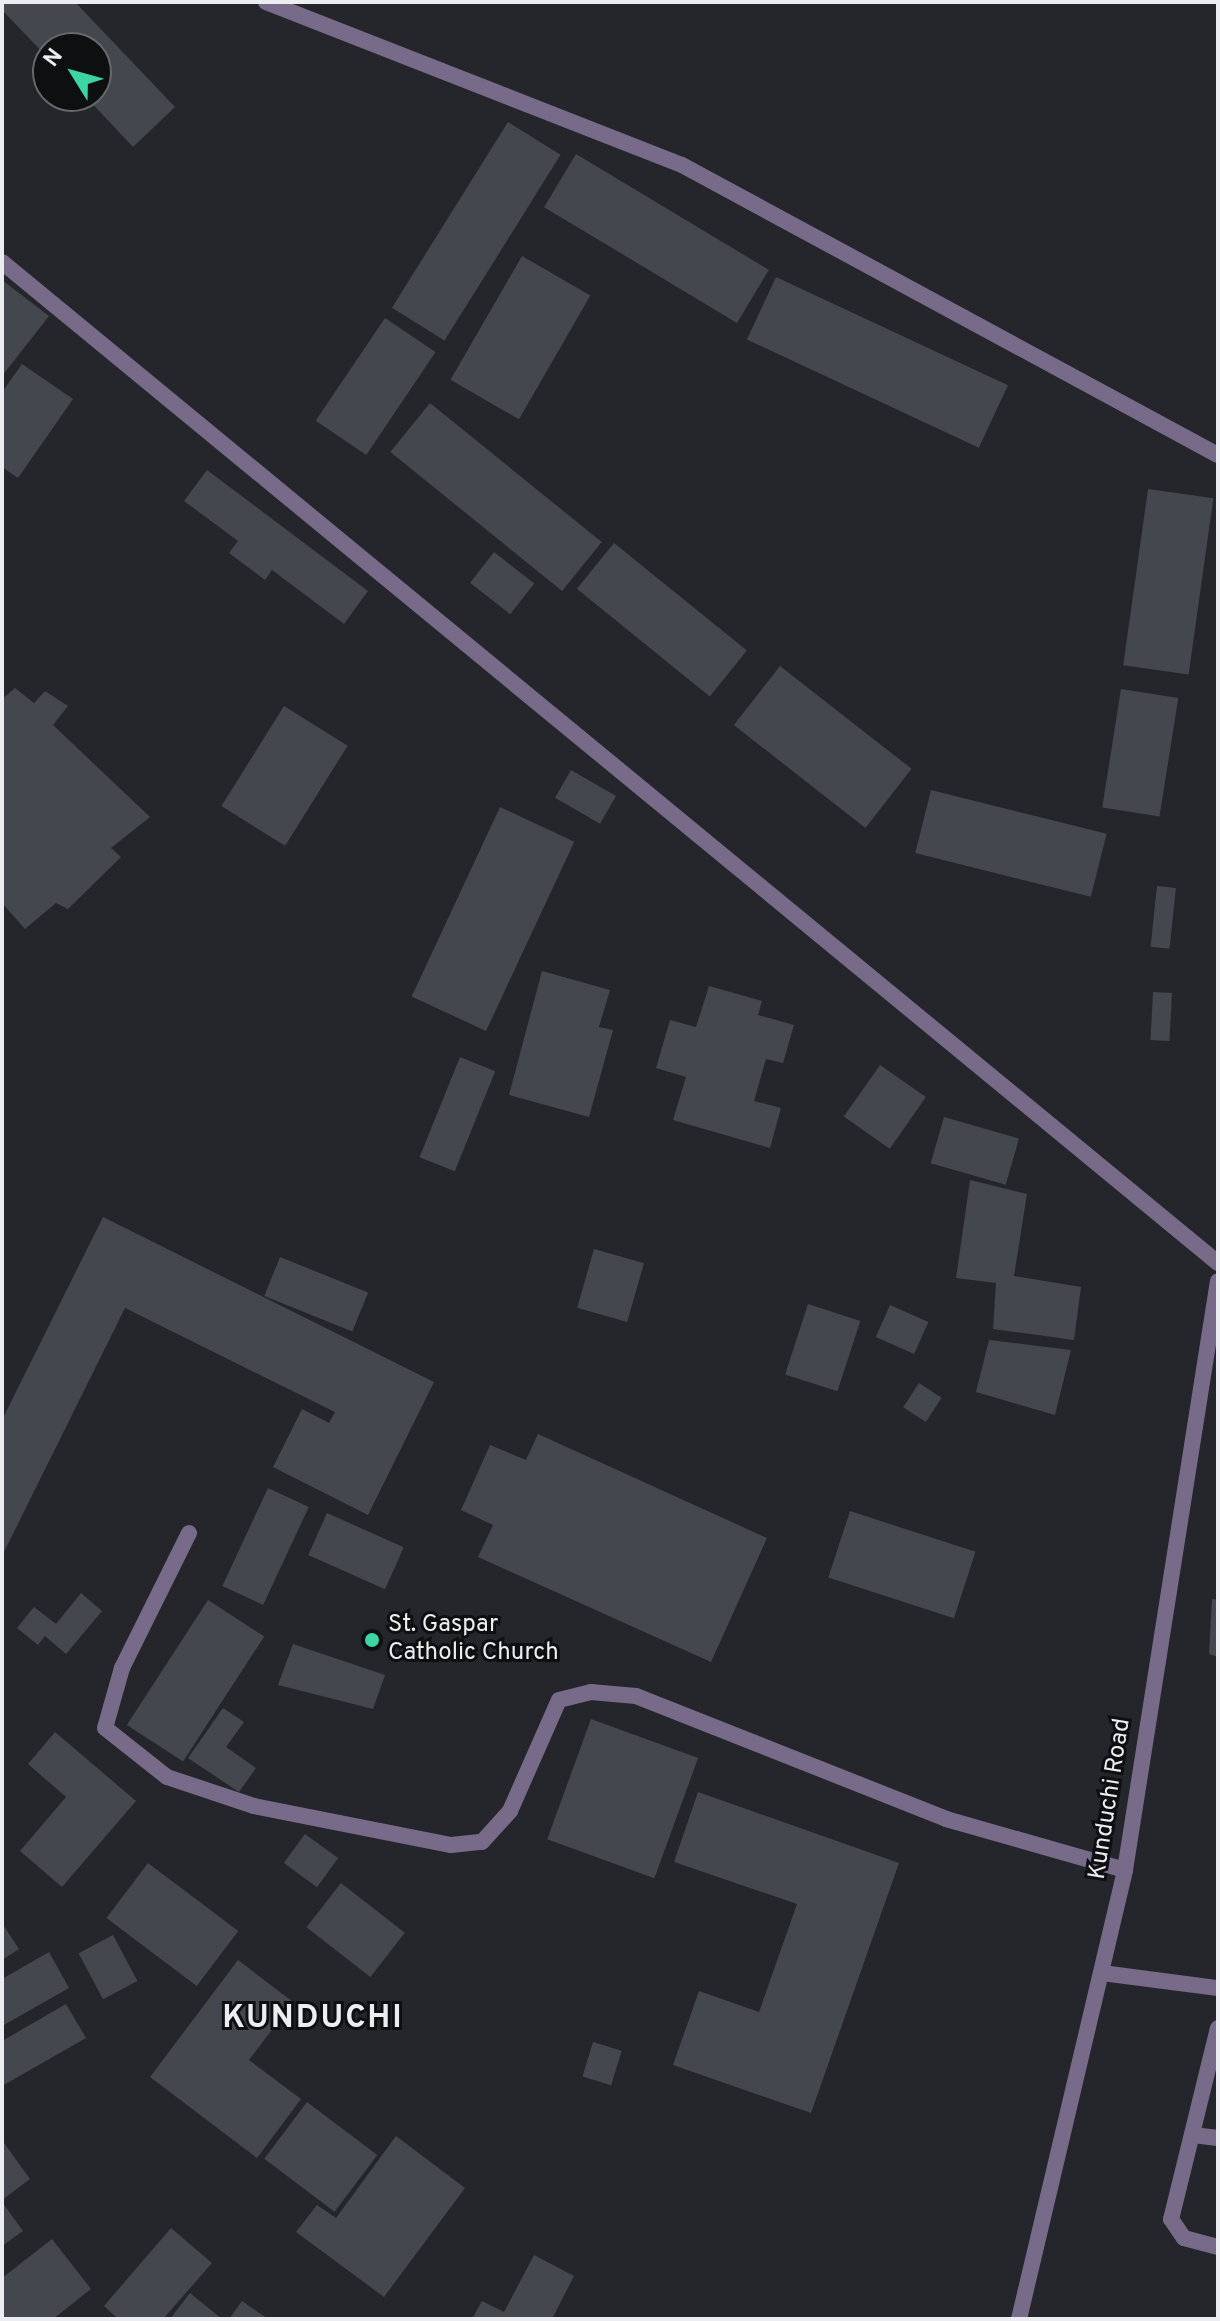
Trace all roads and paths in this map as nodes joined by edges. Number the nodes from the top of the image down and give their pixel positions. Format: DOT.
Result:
graph roads {
  1 [pos="266,2"];
  2 [pos="2,262"];
  3 [pos="1218,455"];
  4 [pos="1218,1263"];
  5 [pos="1218,1281"];
  6 [pos="189,1533"];
  7 [pos="1125,1870"];
  8 [pos="1102,1973"];
  9 [pos="1218,1988"];
  10 [pos="1217,2039"];
  11 [pos="1193,2135"];
  12 [pos="1218,2138"];
  13 [pos="1218,2247"];
  14 [pos="1019,2319"];
  1 -- 3 [label="street"];
  2 -- 4 [label="street"];
  5 -- 7 [label="street, Kunduchi Road"];
  6 -- 7 [label="street"];
  7 -- 8 [label="street, Kunduchi Road"];
  8 -- 9 [label="street"];
  8 -- 14 [label="street, Kunduchi Road"];
  10 -- 11 [label="street"];
  11 -- 12 [label="street"];
  11 -- 13 [label="street"];
}
